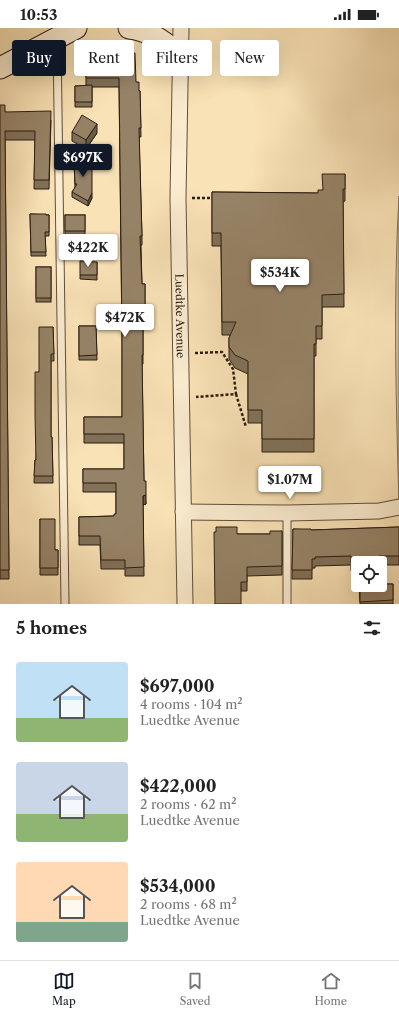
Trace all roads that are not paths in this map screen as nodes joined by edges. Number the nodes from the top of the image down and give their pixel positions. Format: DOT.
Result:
graph roads {
  1 [pos="76,28"];
  2 [pos="129,28"];
  3 [pos="181,28"];
  4 [pos="57,37"];
  5 [pos="160,40"];
  6 [pos="181,40"];
  7 [pos="0,68"];
  8 [pos="181,76"];
  9 [pos="399,507"];
  10 [pos="183,512"];
  11 [pos="287,513"];
  12 [pos="65,604"];
  13 [pos="185,604"];
  14 [pos="287,604"];
  1 -- 4 [label="main road"];
  2 -- 5 [label="main road"];
  3 -- 6 [label="street, Luedtke Avenue"];
  4 -- 7 [label="main road"];
  4 -- 12 [label="lane"];
  8 -- 10 [label="street, Luedtke Avenue"];
  9 -- 11 [label="street"];
  10 -- 11 [label="street"];
  10 -- 13 [label="street, Luedtke Avenue"];
  11 -- 14 [label="lane"];
}
